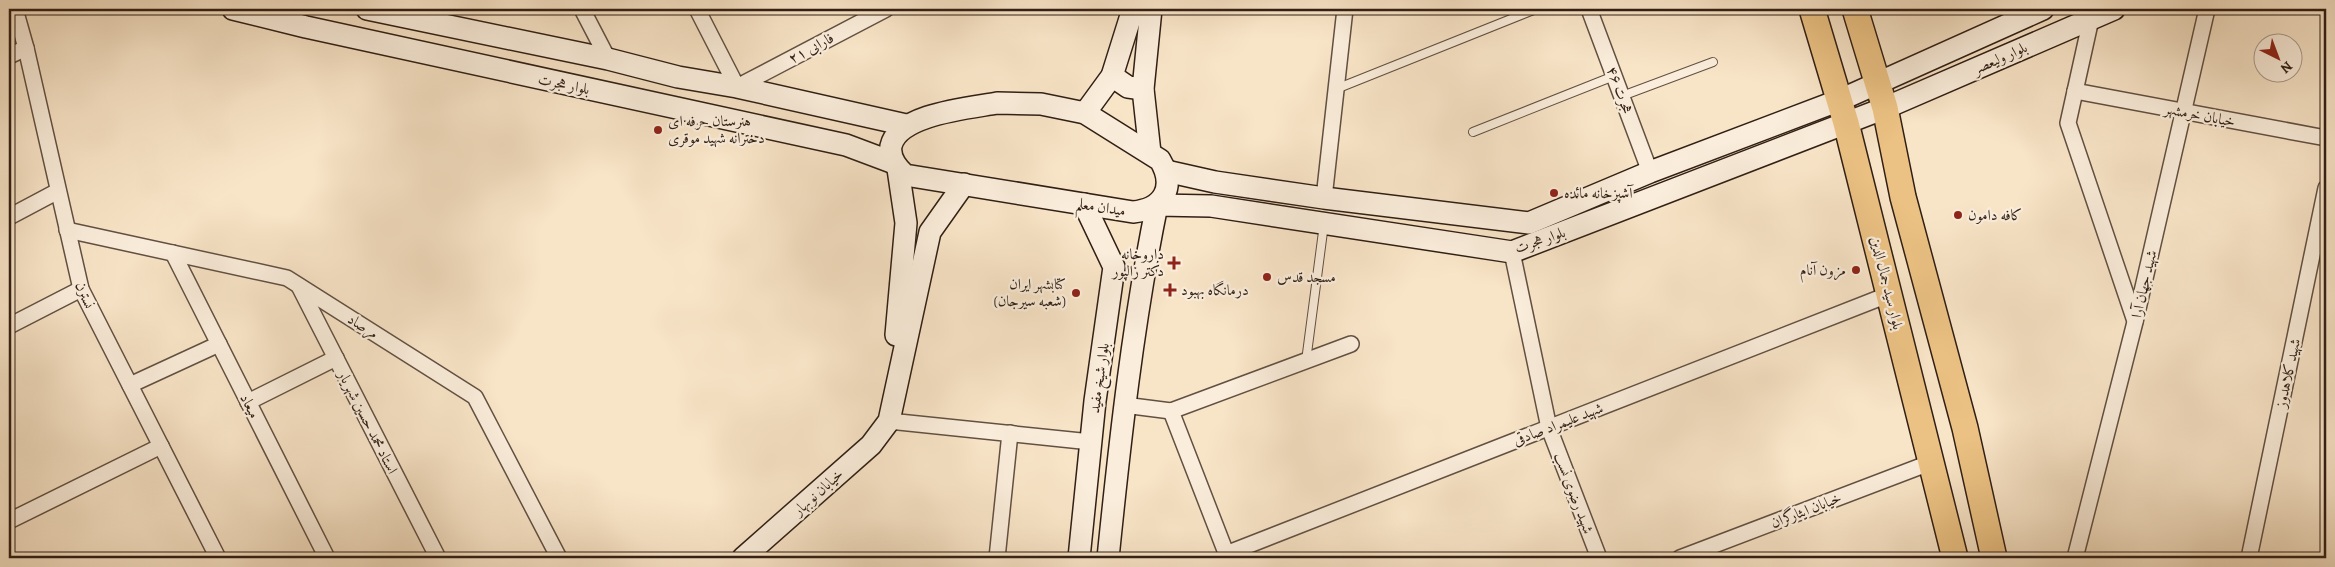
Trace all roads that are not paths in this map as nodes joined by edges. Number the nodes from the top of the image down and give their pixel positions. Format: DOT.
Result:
graph roads {
  1 [pos="15,9"];
  2 [pos="233,9"];
  3 [pos="366,9"];
  4 [pos="582,9"];
  5 [pos="698,9"];
  6 [pos="886,9"];
  7 [pos="1132,9"];
  8 [pos="1151,9"];
  9 [pos="1345,9"];
  10 [pos="1536,9"];
  11 [pos="1589,9"];
  12 [pos="1812,9"];
  13 [pos="1855,9"];
  14 [pos="2043,9"];
  15 [pos="2114,9"];
  16 [pos="2207,9"];
  17 [pos="2091,19"];
  18 [pos="26,48"];
  19 [pos="9,56"];
  20 [pos="608,59"];
  21 [pos="1713,62"];
  22 [pos="1112,76"];
  23 [pos="1614,76"];
  24 [pos="1878,81"];
  25 [pos="737,87"];
  26 [pos="1143,89"];
  27 [pos="1336,89"];
  28 [pos="2075,91"];
  29 [pos="1622,96"];
  30 [pos="1886,108"];
  31 [pos="1843,111"];
  32 [pos="1085,112"];
  33 [pos="2184,112"];
  34 [pos="906,125"];
  35 [pos="1473,132"];
  36 [pos="2326,138"];
  37 [pos="1150,153"];
  38 [pos="896,166"];
  39 [pos="1166,171"];
  40 [pos="1650,172"];
  41 [pos="964,184"];
  42 [pos="2326,188"];
  43 [pos="58,191"];
  44 [pos="1324,198"];
  45 [pos="1084,204"];
  46 [pos="1156,205"];
  47 [pos="9,216"];
  48 [pos="1324,222"];
  49 [pos="906,223"];
  50 [pos="67,230"];
  51 [pos="930,232"];
  52 [pos="1512,252"];
  53 [pos="173,253"];
  54 [pos="1114,267"];
  55 [pos="1143,271"];
  56 [pos="299,285"];
  57 [pos="81,289"];
  58 [pos="1890,294"];
  59 [pos="2135,322"];
  60 [pos="9,326"];
  61 [pos="219,344"];
  62 [pos="1351,344"];
  63 [pos="336,358"];
  64 [pos="1306,361"];
  65 [pos="130,385"];
  66 [pos="248,402"];
  67 [pos="1124,405"];
  68 [pos="1171,411"];
  69 [pos="888,421"];
  70 [pos="1549,428"];
  71 [pos="1010,434"];
  72 [pos="1091,442"];
  73 [pos="161,446"];
  74 [pos="1932,462"];
  75 [pos="9,522"];
  76 [pos="1227,556"];
  77 [pos="218,558"];
  78 [pos="327,558"];
  79 [pos="438,558"];
  80 [pos="559,558"];
  81 [pos="743,558"];
  82 [pos="997,558"];
  83 [pos="1079,558"];
  84 [pos="1108,558"];
  85 [pos="1598,558"];
  86 [pos="1680,558"];
  87 [pos="1955,558"];
  88 [pos="1994,558"];
  89 [pos="2075,558"];
  90 [pos="2249,558"];
  1 -- 18 [label="street, نسترن"];
  2 -- 38 [label="main road, بلوار هجرت"];
  3 -- 20 [label="main road"];
  4 -- 20 [label="street"];
  5 -- 25 [label="street"];
  6 -- 25 [label="street, فارابی ۲۱"];
  7 -- 22 [label="main road"];
  8 -- 26 [label="main road"];
  9 -- 27 [label="street"];
  10 -- 27 [label="lane"];
  11 -- 23 [label="street, هجرت ۴۶"];
  12 -- 31 [label="main road, بلوار سید جمال الدین"];
  13 -- 24 [label="main road"];
  14 -- 24 [label="main road, بلوار ولیعصر"];
  15 -- 17 [label="main road, بلوار ولیعصر"];
  16 -- 33 [label="street, شهید جهان آرا"];
  17 -- 28 [label="street"];
  17 -- 30 [label="main road, بلوار ولیعصر"];
  18 -- 19 [label="street"];
  18 -- 43 [label="street, نسترن"];
  20 -- 25 [label="main road"];
  21 -- 29 [label="lane"];
  22 -- 26 [label="main road"];
  22 -- 32 [label="main road"];
  23 -- 29 [label="street, هجرت ۴۶"];
  23 -- 35 [label="lane"];
  24 -- 30 [label="main road"];
  24 -- 31 [label="main road, بلوار ولیعصر"];
  25 -- 34 [label="main road"];
  26 -- 37 [label="main road"];
  27 -- 44 [label="street"];
  28 -- 33 [label="street, خیابان خرمشهر"];
  28 -- 59 [label="street"];
  29 -- 40 [label="street, هجرت ۴۶"];
  30 -- 31 [label="main road, بلوار ولیعصر"];
  30 -- 88 [label="main road"];
  31 -- 40 [label="main road, بلوار هجرت"];
  31 -- 52 [label="main road, بلوار هجرت"];
  31 -- 58 [label="main road, بلوار سید جمال الدین"];
  32 -- 34 [label="main road"];
  32 -- 37 [label="main road"];
  33 -- 36 [label="street, خیابان خرمشهر"];
  33 -- 59 [label="street, شهید جهان آرا"];
  34 -- 38 [label="main road"];
  37 -- 39 [label="main road"];
  38 -- 41 [label="main road, میدان معلم"];
  38 -- 49 [label="main road"];
  39 -- 44 [label="main road, بلوار هجرت"];
  39 -- 46 [label="main road"];
  40 -- 44 [label="main road, بلوار هجرت"];
  41 -- 45 [label="main road, میدان معلم"];
  41 -- 51 [label="main road"];
  42 -- 90 [label="street, شهید کلاهدوز"];
  43 -- 47 [label="street"];
  43 -- 50 [label="street, نسترن"];
  45 -- 46 [label="main road, میدان معلم"];
  45 -- 54 [label="main road"];
  46 -- 48 [label="main road, بلوار هجرت"];
  46 -- 55 [label="main road, بلوار شیخ مفید"];
  48 -- 52 [label="main road, بلوار هجرت"];
  48 -- 64 [label="lane"];
  49 -- 51 [label="main road"];
  49 -- 69 [label="main road"];
  50 -- 53 [label="street, مرصاد"];
  50 -- 57 [label="street, نسترن"];
  51 -- 69 [label="main road"];
  52 -- 70 [label="street, شهید رضوی نسب"];
  53 -- 56 [label="street, مرصاد"];
  53 -- 61 [label="street, میعاد"];
  54 -- 55 [label="main road"];
  54 -- 72 [label="main road, بلوار شیخ مفید"];
  55 -- 67 [label="main road, بلوار شیخ مفید"];
  56 -- 63 [label="street, استاد محمد حسین شهریار"];
  56 -- 80 [label="street, مرصاد"];
  57 -- 60 [label="street"];
  57 -- 65 [label="street, نسترن"];
  58 -- 70 [label="street, شهید علیمراد صادقی"];
  58 -- 74 [label="main road, بلوار سید جمال الدین"];
  59 -- 89 [label="street, شهید جهان آرا"];
  61 -- 65 [label="street"];
  61 -- 66 [label="street, میعاد"];
  62 -- 64 [label="street"];
  63 -- 66 [label="street"];
  63 -- 79 [label="street, استاد محمد حسین شهریار"];
  64 -- 68 [label="street"];
  65 -- 73 [label="street, نسترن"];
  66 -- 78 [label="street, میعاد"];
  67 -- 68 [label="street"];
  67 -- 84 [label="main road, بلوار شیخ مفید"];
  68 -- 76 [label="street"];
  69 -- 71 [label="street"];
  69 -- 81 [label="main road, خیابان نوبهار"];
  70 -- 76 [label="street, شهید علیمراد صادقی"];
  70 -- 85 [label="street, شهید رضوی نسب"];
  71 -- 72 [label="street"];
  71 -- 82 [label="street"];
  72 -- 83 [label="main road, بلوار شیخ مفید"];
  73 -- 75 [label="street"];
  73 -- 77 [label="street, نسترن"];
  74 -- 86 [label="street, خیابان ایثارگران"];
  74 -- 87 [label="main road, بلوار سید جمال الدین"];
}
